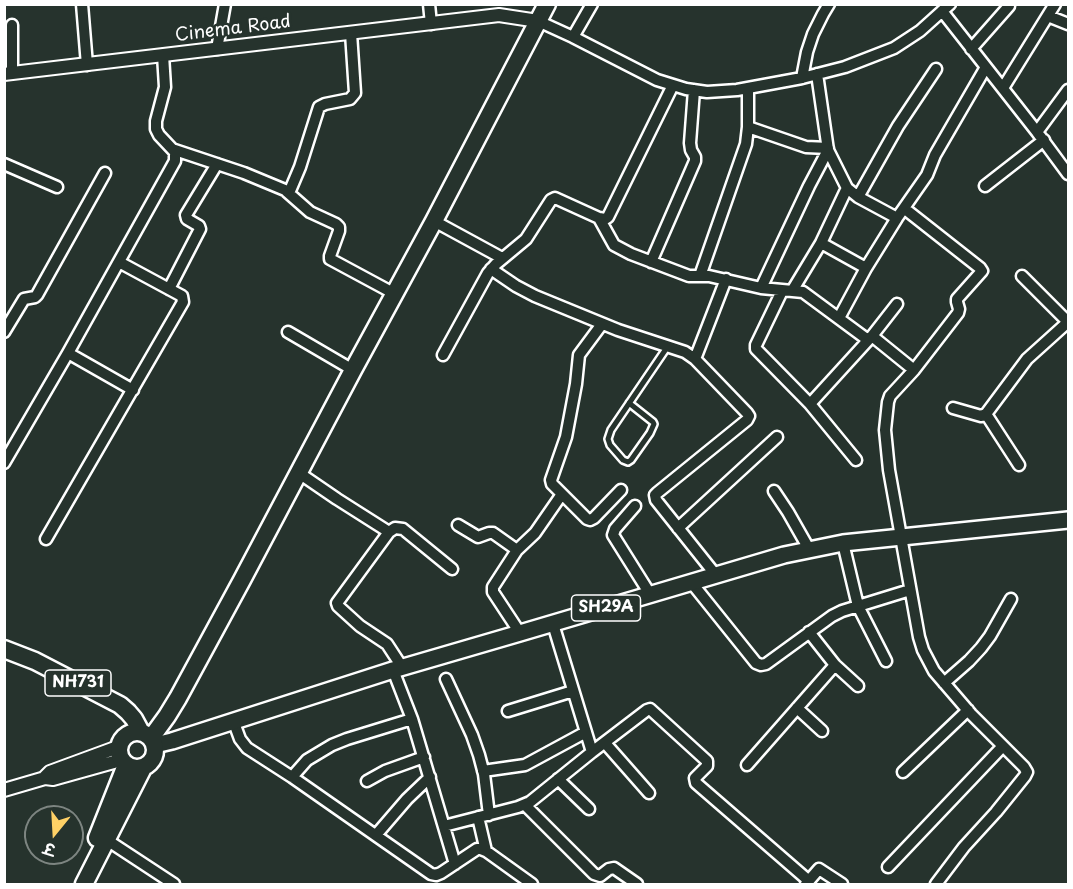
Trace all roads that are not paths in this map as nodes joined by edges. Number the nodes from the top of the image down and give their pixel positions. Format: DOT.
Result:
graph roads {
  1 [pos="82,4"];
  2 [pos="225,4"];
  3 [pos="429,4"];
  4 [pos="547,4"];
  5 [pos="592,4"];
  6 [pos="829,4"];
  7 [pos="1055,4"];
  8 [pos="1009,6"];
  9 [pos="945,7"];
  10 [pos="1048,16"];
  11 [pos="538,21"];
  12 [pos="431,24"];
  13 [pos="1068,24"];
  14 [pos="12,25"];
  15 [pos="351,33"];
  16 [pos="573,37"];
  17 [pos="218,49"];
  18 [pos="971,49"];
  19 [pos="163,56"];
  20 [pos="87,64"];
  21 [pos="986,67"];
  22 [pos="936,69"];
  23 [pos="8,74"];
  24 [pos="817,74"];
  25 [pos="802,78"];
  26 [pos="673,85"];
  27 [pos="748,88"];
  28 [pos="1003,88"];
  29 [pos="694,90"];
  30 [pos="1068,90"];
  31 [pos="748,127"];
  32 [pos="1041,136"];
  33 [pos="172,149"];
  34 [pos="828,149"];
  35 [pos="4,164"];
  36 [pos="217,164"];
  37 [pos="1067,167"];
  38 [pos="105,173"];
  39 [pos="985,186"];
  40 [pos="57,187"];
  41 [pos="847,188"];
  42 [pos="289,192"];
  43 [pos="858,197"];
  44 [pos="901,214"];
  45 [pos="599,218"];
  46 [pos="434,221"];
  47 [pos="821,243"];
  48 [pos="502,258"];
  49 [pos="119,262"];
  50 [pos="651,262"];
  51 [pos="866,268"];
  52 [pos="491,269"];
  53 [pos="700,276"];
  54 [pos="1022,276"];
  55 [pos="726,279"];
  56 [pos="761,288"];
  57 [pos="169,289"];
  58 [pos="787,291"];
  59 [pos="394,294"];
  60 [pos="897,304"];
  61 [pos="839,318"];
  62 [pos="1068,322"];
  63 [pos="602,324"];
  64 [pos="4,332"];
  65 [pos="288,332"];
  66 [pos="870,338"];
  67 [pos="668,346"];
  68 [pos="68,353"];
  69 [pos="443,355"];
  70 [pos="695,359"];
  71 [pos="353,370"];
  72 [pos="914,370"];
  73 [pos="133,390"];
  74 [pos="629,403"];
  75 [pos="810,404"];
  76 [pos="952,408"];
  77 [pos="986,414"];
  78 [pos="777,437"];
  79 [pos="856,460"];
  80 [pos="4,463"];
  81 [pos="1019,465"];
  82 [pos="299,473"];
  83 [pos="621,490"];
  84 [pos="774,491"];
  85 [pos="562,494"];
  86 [pos="635,506"];
  87 [pos="1068,520"];
  88 [pos="458,525"];
  89 [pos="678,528"];
  90 [pos="389,532"];
  91 [pos="902,537"];
  92 [pos="46,540"];
  93 [pos="843,543"];
  94 [pos="517,549"];
  95 [pos="809,549"];
  96 [pos="452,569"];
  97 [pos="715,574"];
  98 [pos="691,582"];
  99 [pos="910,590"];
  100 [pos="650,594"];
  101 [pos="1011,599"];
  102 [pos="858,606"];
  103 [pos="553,624"];
  104 [pos="809,632"];
  105 [pos="520,633"];
  106 [pos="4,649"];
  107 [pos="4,654"];
  108 [pos="886,661"];
  109 [pos="835,665"];
  110 [pos="398,668"];
  111 [pos="446,679"];
  112 [pos="944,682"];
  113 [pos="858,686"];
  114 [pos="573,692"];
  115 [pos="797,708"];
  116 [pos="968,710"];
  117 [pos="508,711"];
  118 [pos="412,719"];
  119 [pos="233,720"];
  120 [pos="822,731"];
  121 [pos="586,732"];
  122 [pos="144,737"];
  123 [pos="605,743"];
  124 [pos="1003,746"];
  125 [pos="592,752"];
  126 [pos="424,757"];
  127 [pos="127,760"];
  128 [pos="747,765"];
  129 [pos="483,771"];
  130 [pos="903,772"];
  131 [pos="292,777"];
  132 [pos="430,777"];
  133 [pos="558,779"];
  134 [pos="367,781"];
  135 [pos="4,790"];
  136 [pos="649,793"];
  137 [pos="525,805"];
  138 [pos="590,809"];
  139 [pos="483,816"];
  140 [pos="444,826"];
  141 [pos="376,835"];
  142 [pos="107,840"];
  143 [pos="486,850"];
  144 [pos="455,864"];
  145 [pos="888,867"];
  146 [pos="808,883"];
  147 [pos="74,885"];
  148 [pos="84,885"];
  149 [pos="174,885"];
  150 [pos="532,885"];
  151 [pos="637,885"];
  152 [pos="842,885"];
  153 [pos="936,885"];
  1 -- 20 [label="street"];
  2 -- 17 [label="street"];
  3 -- 12 [label="street"];
  4 -- 11 [label="highway"];
  5 -- 16 [label="street"];
  6 -- 25 [label="street"];
  7 -- 10 [label="street"];
  8 -- 18 [label="street"];
  9 -- 18 [label="street"];
  9 -- 24 [label="street"];
  10 -- 13 [label="street"];
  10 -- 28 [label="street"];
  11 -- 12 [label="street, Cinema Road"];
  11 -- 16 [label="street"];
  11 -- 46 [label="highway"];
  12 -- 15 [label="street, Cinema Road"];
  14 -- 23 [label="street"];
  15 -- 17 [label="street, Cinema Road"];
  15 -- 42 [label="street"];
  16 -- 26 [label="street"];
  17 -- 19 [label="street, Cinema Road"];
  18 -- 21 [label="street"];
  19 -- 20 [label="street, Cinema Road"];
  19 -- 33 [label="street"];
  20 -- 23 [label="street, Cinema Road"];
  21 -- 28 [label="street"];
  21 -- 44 [label="street"];
  22 -- 43 [label="street"];
  24 -- 25 [label="street"];
  24 -- 34 [label="street"];
  25 -- 27 [label="street"];
  26 -- 29 [label="street"];
  26 -- 45 [label="street"];
  27 -- 29 [label="street"];
  27 -- 31 [label="street"];
  28 -- 32 [label="street"];
  29 -- 50 [label="street"];
  30 -- 32 [label="street"];
  31 -- 34 [label="street"];
  31 -- 53 [label="street"];
  32 -- 37 [label="street"];
  32 -- 39 [label="street"];
  33 -- 36 [label="street"];
  33 -- 49 [label="street"];
  34 -- 41 [label="street"];
  34 -- 56 [label="street"];
  35 -- 40 [label="street"];
  36 -- 42 [label="street"];
  36 -- 57 [label="street"];
  38 -- 64 [label="street"];
  41 -- 43 [label="street"];
  41 -- 47 [label="street"];
  42 -- 59 [label="street"];
  43 -- 44 [label="street"];
  44 -- 51 [label="street"];
  44 -- 72 [label="street"];
  45 -- 48 [label="street"];
  45 -- 50 [label="street"];
  46 -- 48 [label="street"];
  46 -- 59 [label="highway"];
  47 -- 51 [label="street"];
  47 -- 58 [label="street"];
  48 -- 52 [label="street"];
  49 -- 57 [label="street"];
  49 -- 68 [label="street"];
  50 -- 53 [label="street"];
  51 -- 61 [label="street"];
  52 -- 63 [label="street"];
  52 -- 69 [label="street"];
  53 -- 55 [label="street"];
  54 -- 62 [label="street"];
  55 -- 56 [label="street"];
  55 -- 70 [label="street"];
  56 -- 58 [label="street"];
  57 -- 73 [label="street"];
  58 -- 61 [label="street"];
  58 -- 75 [label="street"];
  59 -- 71 [label="highway"];
  60 -- 66 [label="street"];
  61 -- 66 [label="street"];
  62 -- 77 [label="street"];
  63 -- 67 [label="street"];
  63 -- 85 [label="street"];
  65 -- 71 [label="street"];
  66 -- 72 [label="street"];
  66 -- 75 [label="street"];
  67 -- 70 [label="street"];
  67 -- 74 [label="lane"];
  68 -- 73 [label="street"];
  68 -- 80 [label="street"];
  70 -- 89 [label="street"];
  71 -- 82 [label="highway"];
  72 -- 91 [label="street"];
  73 -- 92 [label="street"];
  74 -- 74 [label="lane"];
  75 -- 79 [label="street"];
  76 -- 77 [label="street"];
  77 -- 81 [label="street"];
  78 -- 89 [label="street"];
  82 -- 90 [label="street"];
  82 -- 122 [label="highway"];
  83 -- 85 [label="street"];
  84 -- 95 [label="street"];
  85 -- 94 [label="street"];
  86 -- 100 [label="street"];
  87 -- 91 [label="main road, SH29A"];
  88 -- 94 [label="street"];
  89 -- 97 [label="street"];
  90 -- 96 [label="street"];
  90 -- 110 [label="street"];
  91 -- 93 [label="main road, SH29A"];
  91 -- 99 [label="street"];
  93 -- 95 [label="main road, SH29A"];
  93 -- 102 [label="street"];
  94 -- 105 [label="street"];
  95 -- 97 [label="main road, SH29A"];
  97 -- 98 [label="main road, SH29A"];
  98 -- 100 [label="main road, SH29A"];
  98 -- 104 [label="street"];
  99 -- 102 [label="street"];
  99 -- 112 [label="street"];
  100 -- 103 [label="main road, SH29A"];
  101 -- 112 [label="street"];
  102 -- 104 [label="street"];
  102 -- 108 [label="street"];
  103 -- 105 [label="main road, SH29A"];
  103 -- 114 [label="street"];
  104 -- 109 [label="street"];
  105 -- 110 [label="main road, SH29A"];
  106 -- 122 [label="highway, NH731"];
  107 -- 122 [label="highway, NH731"];
  109 -- 113 [label="street"];
  109 -- 115 [label="street"];
  110 -- 118 [label="street"];
  110 -- 119 [label="main road, SH29A"];
  111 -- 129 [label="street"];
  112 -- 116 [label="street"];
  114 -- 117 [label="street"];
  114 -- 121 [label="street"];
  115 -- 120 [label="street"];
  115 -- 128 [label="street"];
  116 -- 124 [label="street"];
  116 -- 130 [label="street"];
  118 -- 126 [label="street"];
  118 -- 131 [label="street"];
  119 -- 122 [label="main road, SH29A"];
  119 -- 131 [label="street"];
  121 -- 125 [label="street"];
  121 -- 129 [label="street"];
  122 -- 127 [label="highway"];
  122 -- 127 [label="highway"];
  123 -- 125 [label="street"];
  123 -- 136 [label="street"];
  123 -- 146 [label="street"];
  124 -- 145 [label="street"];
  124 -- 153 [label="street"];
  125 -- 133 [label="street"];
  126 -- 132 [label="street"];
  126 -- 134 [label="street"];
  127 -- 135 [label="street"];
  127 -- 142 [label="highway"];
  127 -- 147 [label="highway"];
  129 -- 139 [label="street"];
  131 -- 141 [label="street"];
  132 -- 140 [label="street"];
  132 -- 141 [label="street"];
  133 -- 137 [label="street"];
  133 -- 138 [label="street"];
  137 -- 139 [label="street"];
  137 -- 151 [label="street"];
  139 -- 140 [label="street"];
  139 -- 143 [label="street"];
  140 -- 144 [label="street"];
  141 -- 144 [label="street"];
  142 -- 148 [label="highway"];
  142 -- 149 [label="street"];
  143 -- 144 [label="street"];
  143 -- 150 [label="street"];
  146 -- 152 [label="street"];
}
